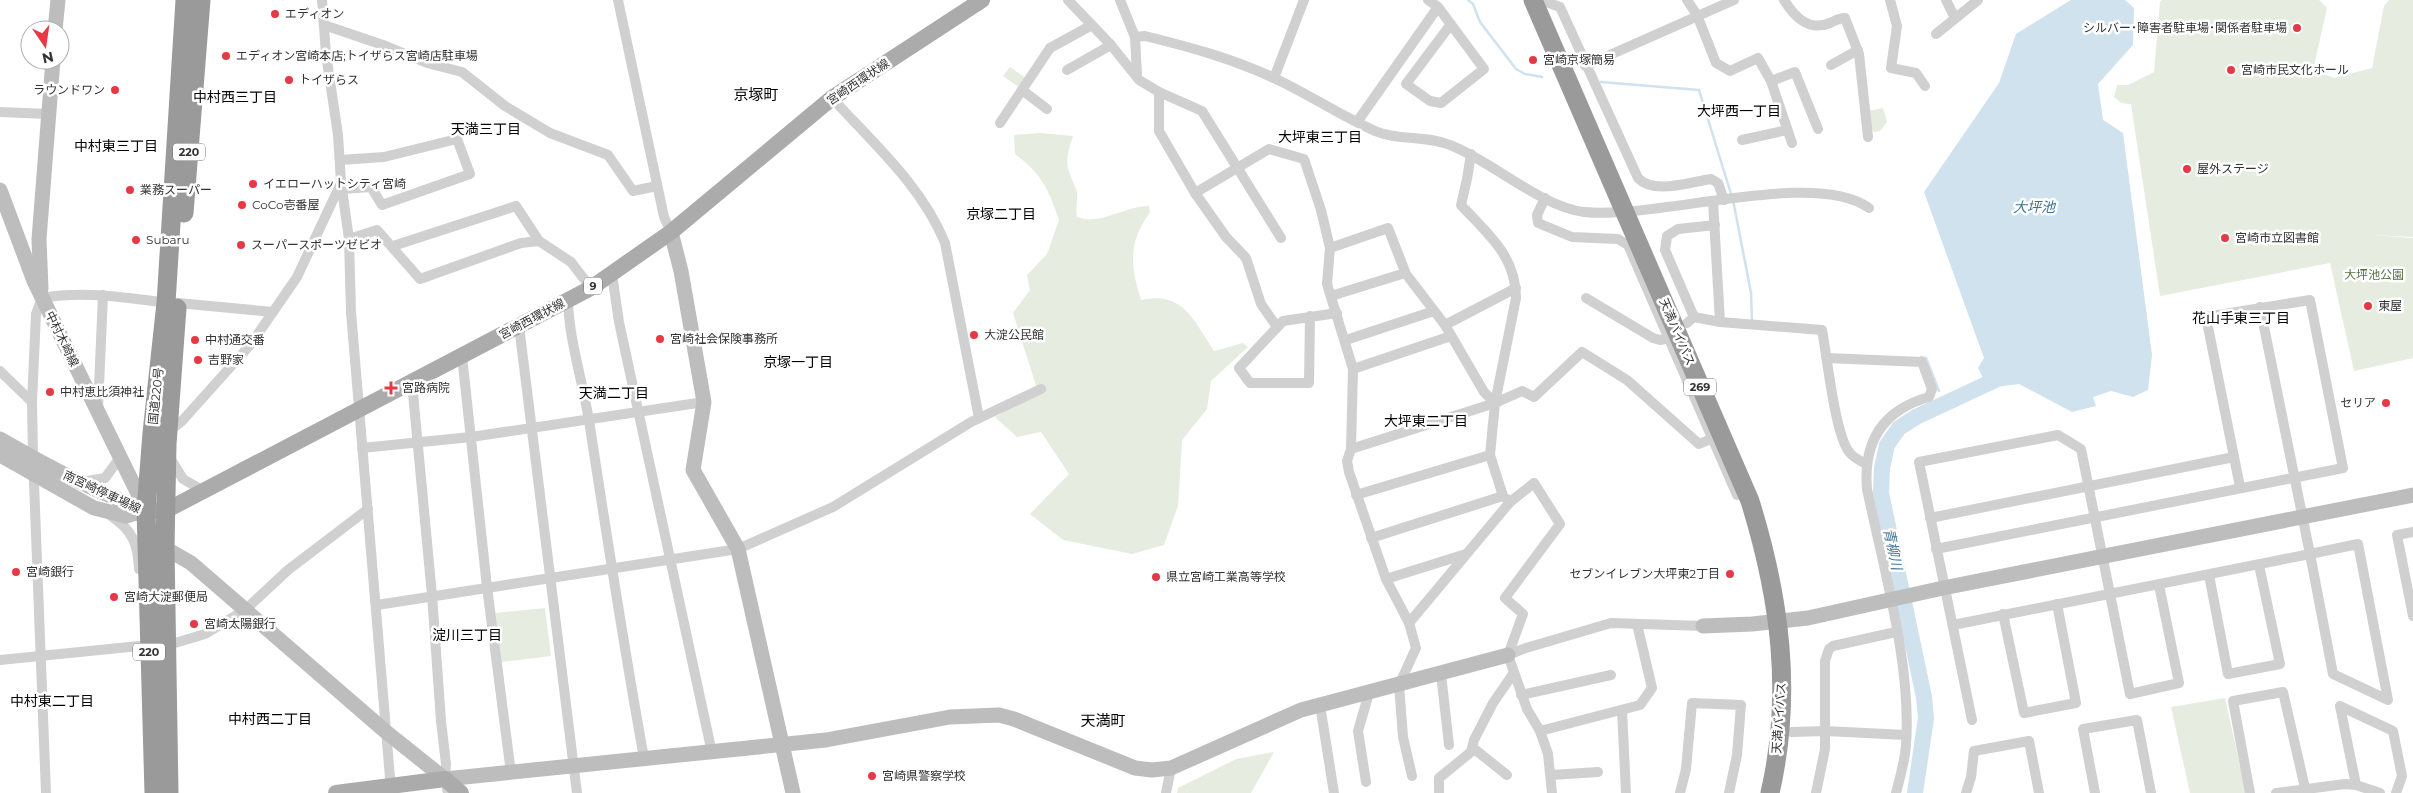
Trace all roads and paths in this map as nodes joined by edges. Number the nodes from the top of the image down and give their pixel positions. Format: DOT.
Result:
graph roads {
  1 [pos="58,0"];
  2 [pos="185,0"];
  3 [pos="201,0"];
  4 [pos="322,0"];
  5 [pos="618,0"];
  6 [pos="982,0"];
  7 [pos="1068,0"];
  8 [pos="1120,0"];
  9 [pos="1304,0"];
  10 [pos="1428,0"];
  11 [pos="1687,0"];
  12 [pos="1734,0"];
  13 [pos="1784,0"];
  14 [pos="1890,0"];
  15 [pos="1946,0"];
  16 [pos="1978,0"];
  17 [pos="1541,1"];
  18 [pos="1438,7"];
  19 [pos="1697,15"];
  20 [pos="1955,18"];
  21 [pos="56,20"];
  22 [pos="1450,24"];
  23 [pos="1092,25"];
  24 [pos="324,26"];
  25 [pos="1936,34"];
  26 [pos="1135,37"];
  27 [pos="1111,45"];
  28 [pos="1858,50"];
  29 [pos="1832,65"];
  30 [pos="1585,66"];
  31 [pos="52,70"];
  32 [pos="1067,70"];
  33 [pos="1137,75"];
  34 [pos="1274,78"];
  35 [pos="1771,81"];
  36 [pos="1925,86"];
  37 [pos="1022,90"];
  38 [pos="1159,92"];
  39 [pos="832,98"];
  40 [pos="1047,109"];
  41 [pos="0,112"];
  42 [pos="48,114"];
  43 [pos="1357,122"];
  44 [pos="1000,123"];
  45 [pos="1818,129"];
  46 [pos="1787,130"];
  47 [pos="1868,137"];
  48 [pos="1742,140"];
  49 [pos="1792,142"];
  50 [pos="1470,154"];
  51 [pos="340,160"];
  52 [pos="1238,169"];
  53 [pos="342,186"];
  54 [pos="656,186"];
  55 [pos="0,190"];
  56 [pos="1194,194"];
  57 [pos="1545,198"];
  58 [pos="1730,199"];
  59 [pos="1713,201"];
  60 [pos="1869,208"];
  61 [pos="1631,212"];
  62 [pos="1715,225"];
  63 [pos="671,232"];
  64 [pos="1281,238"];
  65 [pos="349,240"];
  66 [pos="539,241"];
  67 [pos="393,246"];
  68 [pos="1330,248"];
  69 [pos="1405,272"];
  70 [pos="612,274"];
  71 [pos="591,288"];
  72 [pos="1516,288"];
  73 [pos="103,295"];
  74 [pos="1331,296"];
  75 [pos="42,298"];
  76 [pos="1586,298"];
  77 [pos="568,300"];
  78 [pos="172,303"];
  79 [pos="2260,308"];
  80 [pos="1434,311"];
  81 [pos="273,312"];
  82 [pos="1337,313"];
  83 [pos="1310,316"];
  84 [pos="1690,320"];
  85 [pos="1720,322"];
  86 [pos="1445,325"];
  87 [pos="519,326"];
  88 [pos="1277,327"];
  89 [pos="1451,336"];
  90 [pos="1669,338"];
  91 [pos="1346,340"];
  92 [pos="462,356"];
  93 [pos="1827,358"];
  94 [pos="1353,369"];
  95 [pos="0,371"];
  96 [pos="412,383"];
  97 [pos="1041,389"];
  98 [pos="32,402"];
  99 [pos="704,402"];
  100 [pos="1495,403"];
  101 [pos="360,408"];
  102 [pos="98,413"];
  103 [pos="640,413"];
  104 [pos="589,418"];
  105 [pos="979,418"];
  106 [pos="532,428"];
  107 [pos="471,437"];
  108 [pos="168,438"];
  109 [pos="0,439"];
  110 [pos="1711,440"];
  111 [pos="417,442"];
  112 [pos="362,448"];
  113 [pos="1351,449"];
  114 [pos="0,455"];
  115 [pos="1490,455"];
  116 [pos="33,457"];
  117 [pos="2234,457"];
  118 [pos="121,462"];
  119 [pos="1866,464"];
  120 [pos="33,474"];
  121 [pos="2293,476"];
  122 [pos="79,482"];
  123 [pos="2088,487"];
  124 [pos="2240,487"];
  125 [pos="202,490"];
  126 [pos="1356,495"];
  127 [pos="2413,495"];
  128 [pos="1506,499"];
  129 [pos="1750,501"];
  130 [pos="94,508"];
  131 [pos="368,509"];
  132 [pos="146,510"];
  133 [pos="165,511"];
  134 [pos="2094,516"];
  135 [pos="2302,517"];
  136 [pos="1930,518"];
  137 [pos="2413,532"];
  138 [pos="1372,538"];
  139 [pos="738,549"];
  140 [pos="1936,550"];
  141 [pos="1467,554"];
  142 [pos="2310,554"];
  143 [pos="2104,557"];
  144 [pos="165,558"];
  145 [pos="672,560"];
  146 [pos="2259,565"];
  147 [pos="612,570"];
  148 [pos="2209,575"];
  149 [pos="549,579"];
  150 [pos="1386,579"];
  151 [pos="2410,584"];
  152 [pos="2159,585"];
  153 [pos="487,588"];
  154 [pos="1943,588"];
  155 [pos="2110,593"];
  156 [pos="432,595"];
  157 [pos="1893,600"];
  158 [pos="2057,604"];
  159 [pos="377,605"];
  160 [pos="245,610"];
  161 [pos="2003,614"];
  162 [pos="149,615"];
  163 [pos="2413,616"];
  164 [pos="1784,621"];
  165 [pos="1409,623"];
  166 [pos="1637,624"];
  167 [pos="1953,625"];
  168 [pos="1703,626"];
  169 [pos="1896,632"];
  170 [pos="157,646"];
  171 [pos="1508,655"];
  172 [pos="40,656"];
  173 [pos="0,660"];
  174 [pos="1441,674"];
  175 [pos="1514,674"];
  176 [pos="1611,675"];
  177 [pos="1399,686"];
  178 [pos="1369,693"];
  179 [pos="1521,695"];
  180 [pos="1320,705"];
  181 [pos="1622,710"];
  182 [pos="1972,720"];
  183 [pos="385,731"];
  184 [pos="1540,731"];
  185 [pos="1825,731"];
  186 [pos="1792,732"];
  187 [pos="1906,735"];
  188 [pos="782,744"];
  189 [pos="1449,745"];
  190 [pos="1473,748"];
  191 [pos="712,753"];
  192 [pos="644,758"];
  193 [pos="574,767"];
  194 [pos="1171,768"];
  195 [pos="1598,772"];
  196 [pos="511,773"];
  197 [pos="1507,775"];
  198 [pos="1551,775"];
  199 [pos="1412,776"];
  200 [pos="1366,782"];
  201 [pos="2356,785"];
  202 [pos="447,786"];
  203 [pos="2305,788"];
  204 [pos="391,790"];
  205 [pos="46,793"];
  206 [pos="154,793"];
  207 [pos="169,793"];
  208 [pos="336,793"];
  209 [pos="461,793"];
  210 [pos="577,793"];
  211 [pos="793,793"];
  212 [pos="1166,793"];
  213 [pos="1334,793"];
  214 [pos="1439,793"];
  215 [pos="1552,793"];
  216 [pos="1626,793"];
  217 [pos="1680,793"];
  218 [pos="1729,793"];
  219 [pos="1770,793"];
  220 [pos="1781,793"];
  221 [pos="1816,793"];
  222 [pos="1896,793"];
  223 [pos="1966,793"];
  224 [pos="2039,793"];
  225 [pos="2095,793"];
  226 [pos="2151,793"];
  227 [pos="2250,793"];
  228 [pos="2276,793"];
  229 [pos="2380,793"];
  230 [pos="2396,793"];
  1 -- 21 [label="street"];
  2 -- 78 [label="highway, 国道220号 / 220"];
  3 -- 78 [label="highway, 国道220号 / 220"];
  4 -- 24 [label="street"];
  5 -- 54 [label="street"];
  6 -- 39 [label="main road, 宮崎西環状線 / 9"];
  7 -- 23 [label="street"];
  8 -- 26 [label="street"];
  9 -- 34 [label="street"];
  10 -- 18 [label="street"];
  11 -- 19 [label="street"];
  12 -- 19 [label="street"];
  13 -- 28 [label="street"];
  14 -- 36 [label="street"];
  15 -- 20 [label="street"];
  16 -- 20 [label="street"];
  17 -- 30 [label="street"];
  17 -- 61 [label="highway, 天満バイパス / 269"];
  18 -- 22 [label="street"];
  18 -- 43 [label="street"];
  19 -- 30 [label="street"];
  19 -- 35 [label="street"];
  20 -- 25 [label="street"];
  22 -- 22 [label="street"];
  23 -- 27 [label="street"];
  23 -- 37 [label="street"];
  24 -- 51 [label="street"];
  24 -- 54 [label="street"];
  26 -- 33 [label="street"];
  26 -- 34 [label="street"];
  27 -- 32 [label="street"];
  27 -- 33 [label="street"];
  28 -- 29 [label="street"];
  28 -- 47 [label="street"];
  30 -- 58 [label="street"];
  31 -- 42 [label="street"];
  33 -- 38 [label="street"];
  34 -- 43 [label="street"];
  35 -- 45 [label="street"];
  35 -- 46 [label="street"];
  37 -- 40 [label="street"];
  37 -- 44 [label="street"];
  38 -- 52 [label="street"];
  38 -- 56 [label="street"];
  39 -- 63 [label="main road, 宮崎西環状線 / 9"];
  39 -- 105 [label="street"];
  41 -- 42 [label="street"];
  42 -- 75 [label="street"];
  43 -- 50 [label="street"];
  46 -- 48 [label="street"];
  46 -- 49 [label="street"];
  50 -- 57 [label="street"];
  50 -- 72 [label="street"];
  51 -- 53 [label="street"];
  51 -- 53 [label="street"];
  52 -- 56 [label="street"];
  52 -- 64 [label="street"];
  52 -- 68 [label="street"];
  53 -- 65 [label="street"];
  53 -- 81 [label="street"];
  54 -- 63 [label="street"];
  55 -- 75 [label="street, 中村木崎線"];
  56 -- 88 [label="street"];
  57 -- 61 [label="street"];
  57 -- 90 [label="street"];
  58 -- 59 [label="street"];
  58 -- 60 [label="street"];
  59 -- 61 [label="street"];
  59 -- 62 [label="street"];
  61 -- 84 [label="highway, 天満バイパス / 269"];
  61 -- 129 [label="highway, 天満バイパス / 269"];
  62 -- 84 [label="street"];
  62 -- 85 [label="street"];
  63 -- 70 [label="main road, 宮崎西環状線 / 9"];
  63 -- 99 [label="street"];
  65 -- 67 [label="street"];
  65 -- 101 [label="street"];
  66 -- 67 [label="street"];
  66 -- 67 [label="street"];
  66 -- 71 [label="street"];
  68 -- 69 [label="street"];
  68 -- 74 [label="street"];
  69 -- 74 [label="street"];
  69 -- 80 [label="street"];
  70 -- 71 [label="main road, 宮崎西環状線 / 9"];
  70 -- 103 [label="street"];
  71 -- 77 [label="main road, 宮崎西環状線 / 9"];
  72 -- 86 [label="street"];
  72 -- 100 [label="street"];
  73 -- 75 [label="street"];
  73 -- 78 [label="street"];
  73 -- 102 [label="street"];
  74 -- 82 [label="street"];
  75 -- 98 [label="street"];
  75 -- 102 [label="street, 中村木崎線"];
  76 -- 90 [label="street"];
  77 -- 87 [label="main road, 宮崎西環状線 / 9"];
  77 -- 104 [label="street"];
  78 -- 81 [label="street"];
  78 -- 108 [label="highway, 国道220号 / 220"];
  78 -- 132 [label="highway, 国道220号 / 220"];
  79 -- 117 [label="street"];
  79 -- 121 [label="street"];
  79 -- 121 [label="street"];
  80 -- 86 [label="street"];
  80 -- 91 [label="street"];
  81 -- 108 [label="street"];
  82 -- 83 [label="street"];
  82 -- 91 [label="street"];
  83 -- 88 [label="street"];
  83 -- 88 [label="street"];
  84 -- 85 [label="street"];
  84 -- 164 [label="highway, 天満バイパス / 269"];
  85 -- 93 [label="street"];
  86 -- 89 [label="street"];
  87 -- 92 [label="main road, 宮崎西環状線 / 9"];
  87 -- 106 [label="street"];
  89 -- 94 [label="street"];
  89 -- 100 [label="street"];
  90 -- 110 [label="street"];
  91 -- 94 [label="street"];
  92 -- 96 [label="main road, 宮崎西環状線 / 9"];
  92 -- 107 [label="street"];
  93 -- 119 [label="street"];
  93 -- 119 [label="street"];
  94 -- 113 [label="street"];
  95 -- 98 [label="street"];
  96 -- 101 [label="main road, 宮崎西環状線 / 9"];
  96 -- 111 [label="street"];
  97 -- 105 [label="street"];
  98 -- 116 [label="street"];
  99 -- 103 [label="street"];
  99 -- 139 [label="street"];
  100 -- 110 [label="street"];
  100 -- 113 [label="street"];
  100 -- 115 [label="street"];
  101 -- 112 [label="street"];
  101 -- 125 [label="main road, 宮崎西環状線 / 9"];
  102 -- 118 [label="street, 中村木崎線"];
  103 -- 104 [label="street"];
  103 -- 145 [label="street"];
  104 -- 106 [label="street"];
  104 -- 147 [label="street"];
  105 -- 139 [label="street"];
  106 -- 107 [label="street"];
  106 -- 149 [label="street"];
  107 -- 111 [label="street"];
  107 -- 153 [label="street"];
  108 -- 125 [label="street"];
  108 -- 133 [label="highway, 国道220号 / 220"];
  109 -- 116 [label="street, 南宮崎停車場線"];
  110 -- 129 [label="street"];
  111 -- 112 [label="street"];
  111 -- 156 [label="street"];
  112 -- 131 [label="street"];
  113 -- 126 [label="street"];
  114 -- 120 [label="street, 南宮崎停車場線"];
  115 -- 126 [label="street"];
  115 -- 128 [label="street"];
  116 -- 120 [label="street"];
  116 -- 122 [label="street, 南宮崎停車場線"];
  117 -- 123 [label="street"];
  117 -- 124 [label="street"];
  118 -- 122 [label="street"];
  118 -- 132 [label="street, 中村木崎線"];
  119 -- 157 [label="street"];
  120 -- 130 [label="street, 南宮崎停車場線"];
  120 -- 172 [label="street"];
  121 -- 124 [label="street"];
  121 -- 135 [label="street"];
  122 -- 132 [label="street, 南宮崎停車場線"];
  123 -- 134 [label="street"];
  123 -- 136 [label="street"];
  123 -- 136 [label="street"];
  124 -- 134 [label="street"];
  125 -- 133 [label="main road, 宮崎西環状線 / 9"];
  126 -- 138 [label="street"];
  127 -- 135 [label="street"];
  128 -- 138 [label="street"];
  128 -- 141 [label="street"];
  128 -- 171 [label="street"];
  129 -- 164 [label="highway, 天満バイパス / 269"];
  130 -- 132 [label="street, 南宮崎停車場線"];
  130 -- 162 [label="street"];
  131 -- 159 [label="street"];
  131 -- 160 [label="street"];
  132 -- 133 [label="main road"];
  132 -- 162 [label="highway, 国道220号 / 220"];
  133 -- 144 [label="highway, 国道220号 / 220"];
  134 -- 140 [label="street"];
  134 -- 143 [label="street"];
  135 -- 142 [label="street"];
  135 -- 143 [label="street"];
  136 -- 140 [label="street"];
  137 -- 151 [label="street"];
  138 -- 150 [label="street"];
  139 -- 145 [label="street"];
  139 -- 188 [label="street"];
  140 -- 154 [label="street"];
  141 -- 150 [label="street"];
  141 -- 165 [label="street"];
  142 -- 142 [label="street"];
  142 -- 146 [label="street"];
  143 -- 154 [label="street"];
  143 -- 155 [label="street"];
  144 -- 160 [label="street"];
  144 -- 170 [label="highway, 国道220号 / 220"];
  145 -- 147 [label="street"];
  145 -- 191 [label="street"];
  146 -- 148 [label="street"];
  146 -- 148 [label="street"];
  147 -- 149 [label="street"];
  147 -- 192 [label="street"];
  148 -- 152 [label="street"];
  149 -- 153 [label="street"];
  149 -- 193 [label="street"];
  150 -- 165 [label="street"];
  151 -- 163 [label="street"];
  152 -- 155 [label="street"];
  152 -- 155 [label="street"];
  153 -- 156 [label="street"];
  153 -- 196 [label="street"];
  154 -- 157 [label="street"];
  154 -- 167 [label="street"];
  155 -- 158 [label="street"];
  156 -- 159 [label="street"];
  156 -- 202 [label="street"];
  157 -- 164 [label="street"];
  157 -- 169 [label="street"];
  158 -- 161 [label="street"];
  158 -- 161 [label="street"];
  159 -- 183 [label="street"];
  160 -- 170 [label="street"];
  160 -- 183 [label="street"];
  161 -- 167 [label="street"];
  162 -- 170 [label="highway, 国道220号 / 220"];
  164 -- 168 [label="street"];
  164 -- 186 [label="highway, 天満バイパス / 269"];
  164 -- 219 [label="highway, 天満バイパス / 269"];
  165 -- 177 [label="street"];
  166 -- 168 [label="street"];
  166 -- 171 [label="street"];
  166 -- 181 [label="street"];
  167 -- 182 [label="street"];
  169 -- 185 [label="street"];
  169 -- 187 [label="street"];
  170 -- 172 [label="street"];
  170 -- 206 [label="highway, 国道220号 / 220"];
  170 -- 207 [label="highway, 国道220号 / 220"];
  171 -- 174 [label="street"];
  171 -- 175 [label="street"];
  172 -- 173 [label="street"];
  172 -- 205 [label="street"];
  174 -- 177 [label="street"];
  174 -- 189 [label="street"];
  175 -- 179 [label="street"];
  175 -- 190 [label="street"];
  176 -- 179 [label="street"];
  177 -- 178 [label="street"];
  177 -- 199 [label="street"];
  178 -- 180 [label="street"];
  178 -- 200 [label="street"];
  179 -- 184 [label="street"];
  180 -- 194 [label="street"];
  180 -- 213 [label="street"];
  181 -- 184 [label="street"];
  181 -- 216 [label="street"];
  183 -- 202 [label="street"];
  183 -- 204 [label="street"];
  184 -- 198 [label="street"];
  185 -- 186 [label="street"];
  185 -- 187 [label="street"];
  185 -- 221 [label="street"];
  186 -- 220 [label="highway, 天満バイパス / 269"];
  187 -- 222 [label="street"];
  188 -- 191 [label="street"];
  188 -- 194 [label="street"];
  188 -- 211 [label="street"];
  190 -- 197 [label="street"];
  190 -- 214 [label="street"];
  191 -- 192 [label="street"];
  192 -- 193 [label="street"];
  193 -- 196 [label="street"];
  193 -- 210 [label="street"];
  194 -- 212 [label="street"];
  195 -- 198 [label="street"];
  196 -- 202 [label="street"];
  198 -- 215 [label="street"];
  201 -- 203 [label="street"];
  201 -- 229 [label="street"];
  201 -- 230 [label="street"];
  202 -- 204 [label="main road"];
  202 -- 209 [label="main road"];
  203 -- 227 [label="street"];
  203 -- 228 [label="street"];
  204 -- 208 [label="main road"];
  217 -- 218 [label="street"];
  223 -- 224 [label="street"];
  225 -- 226 [label="street"];
}
